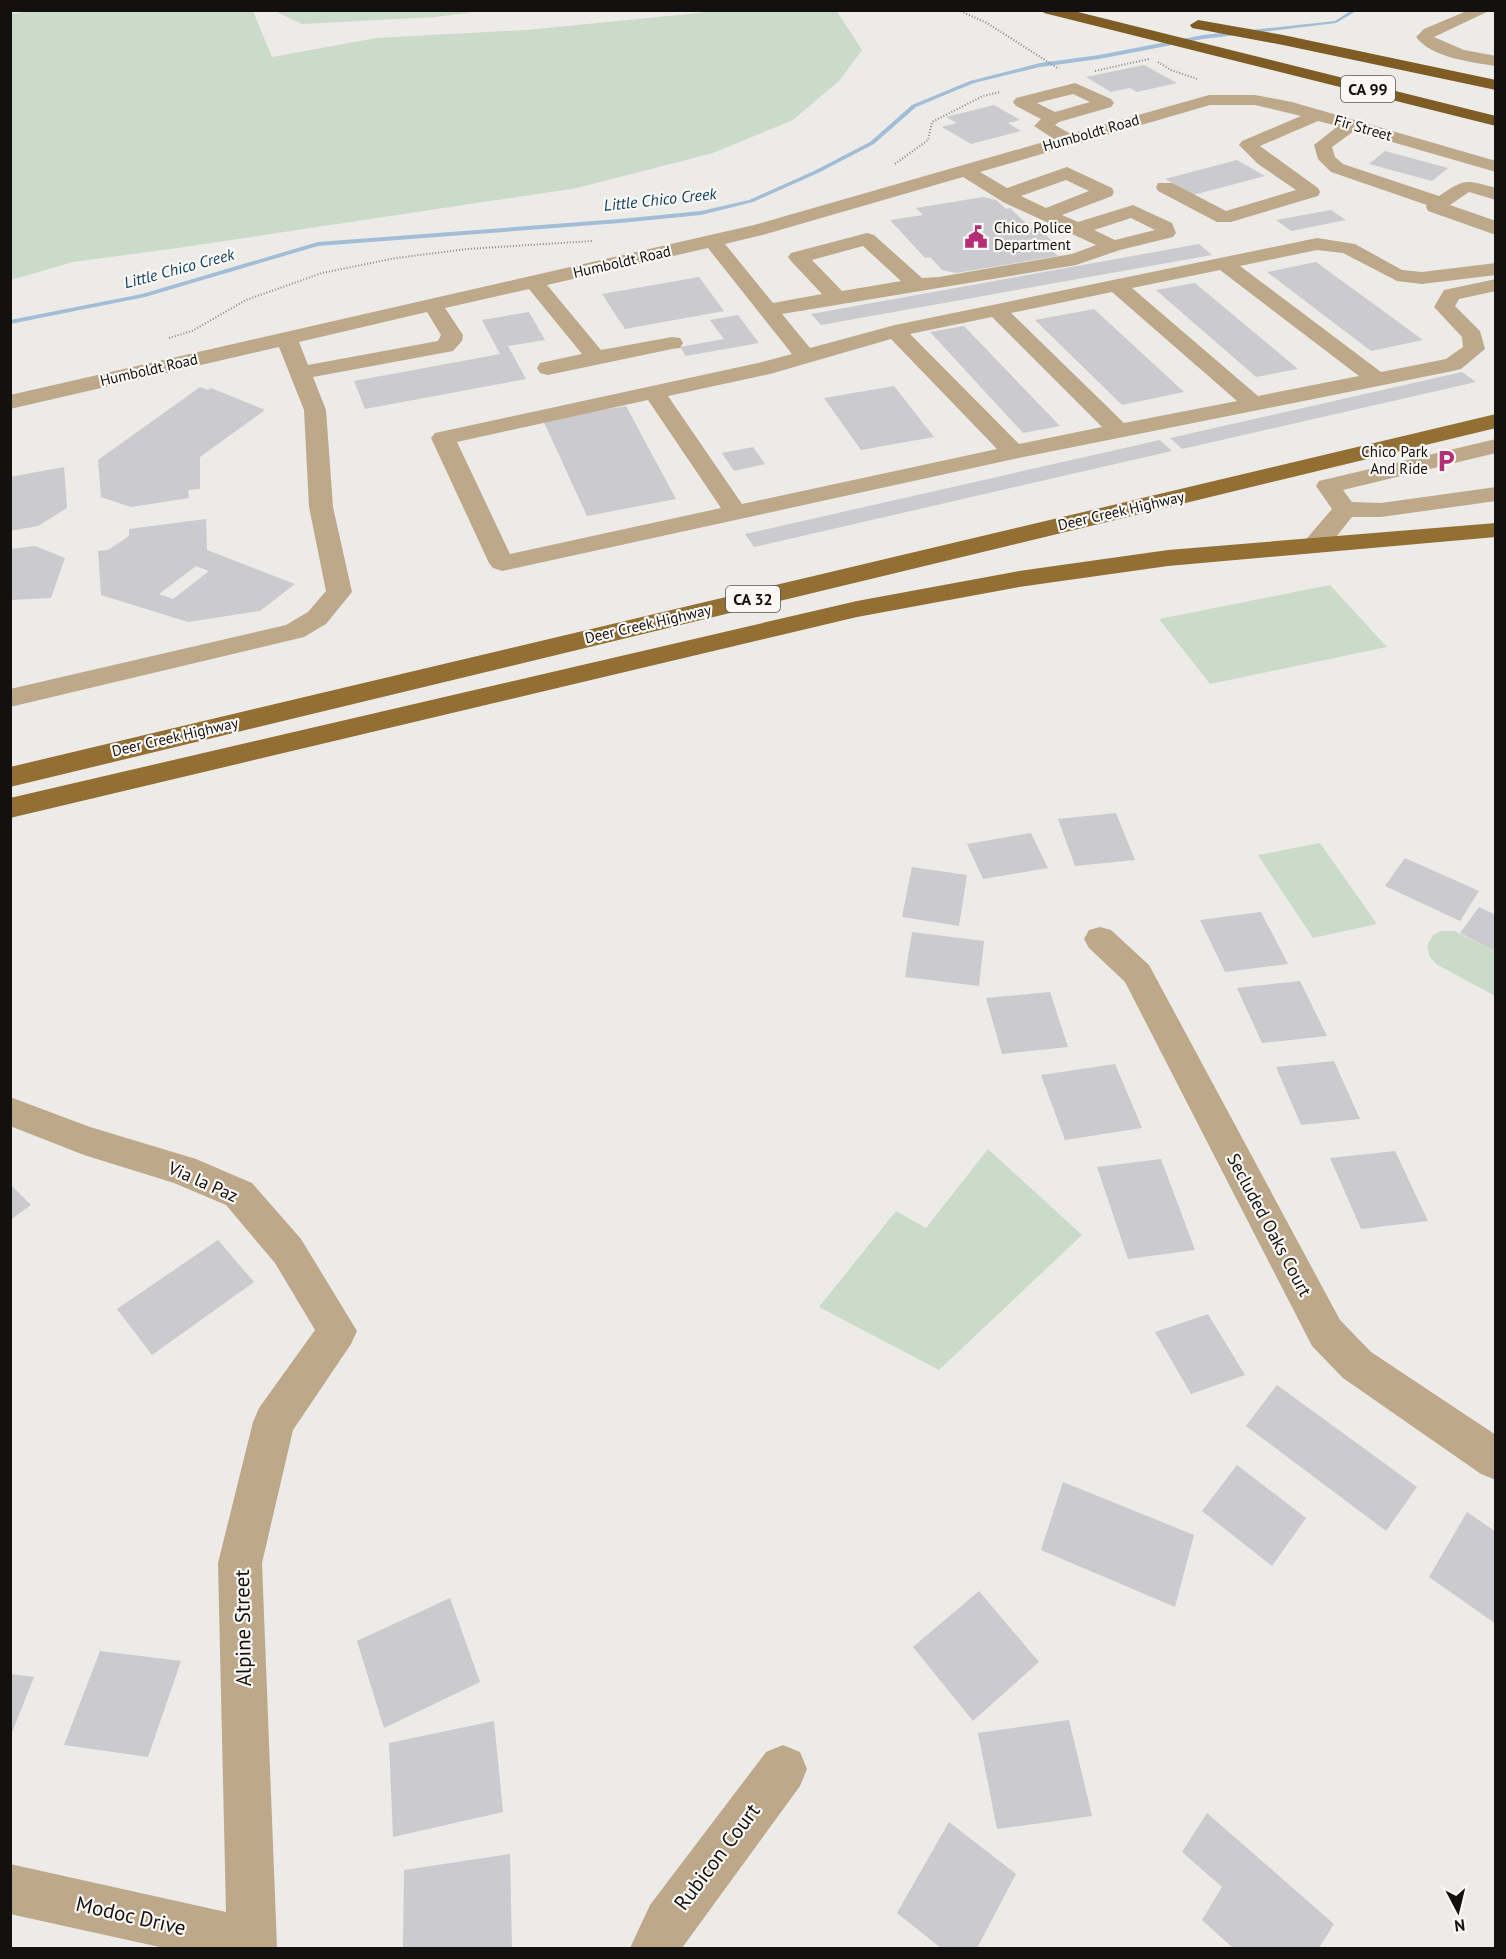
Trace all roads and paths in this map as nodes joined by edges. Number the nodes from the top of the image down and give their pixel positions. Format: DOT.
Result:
graph roads {
  1 [pos="958,10"];
  2 [pos="1049,10"];
  3 [pos="1484,10"];
  4 [pos="1193,24"];
  5 [pos="1275,41"];
  6 [pos="1215,51"];
  7 [pos="1496,61"];
  8 [pos="1061,70"];
  9 [pos="1091,72"];
  10 [pos="1496,85"];
  11 [pos="1006,90"];
  12 [pos="1496,98"];
  13 [pos="1228,99"];
  14 [pos="1127,107"];
  15 [pos="1317,115"];
  16 [pos="1053,118"];
  17 [pos="1496,121"];
  18 [pos="1351,125"];
  19 [pos="1484,136"];
  20 [pos="1069,140"];
  21 [pos="893,166"];
  22 [pos="1496,167"];
  23 [pos="964,170"];
  24 [pos="1165,187"];
  25 [pos="1496,194"];
  26 [pos="1005,195"];
  27 [pos="1441,203"];
  28 [pos="1045,215"];
  29 [pos="1496,229"];
  30 [pos="1076,230"];
  31 [pos="597,241"];
  32 [pos="712,241"];
  33 [pos="1113,246"];
  34 [pos="1224,263"];
  35 [pos="1496,269"];
  36 [pos="534,282"];
  37 [pos="917,284"];
  38 [pos="1116,285"];
  39 [pos="1496,285"];
  40 [pos="836,297"];
  41 [pos="433,305"];
  42 [pos="768,310"];
  43 [pos="996,310"];
  44 [pos="895,330"];
  45 [pos="166,339"];
  46 [pos="287,339"];
  47 [pos="672,343"];
  48 [pos="805,356"];
  49 [pos="596,358"];
  50 [pos="548,368"];
  51 [pos="301,373"];
  52 [pos="1376,379"];
  53 [pos="654,392"];
  54 [pos="10,402"];
  55 [pos="1254,404"];
  56 [pos="1496,421"];
  57 [pos="1119,431"];
  58 [pos="1496,446"];
  59 [pos="1014,452"];
  60 [pos="1496,494"];
  61 [pos="1345,508"];
  62 [pos="736,512"];
  63 [pos="1496,530"];
  64 [pos="1315,544"];
  65 [pos="10,698"];
  66 [pos="10,777"];
  67 [pos="10,808"];
  68 [pos="1100,939"];
  69 [pos="10,1111"];
  70 [pos="337,1331"];
  71 [pos="1496,1460"];
  72 [pos="783,1769"];
  73 [pos="10,1889"];
  74 [pos="252,1946"];
  75 [pos="655,1948"];
  1 -- 8 [label="path"];
  2 -- 6 [label="highway, CA 99"];
  3 -- 7 [label="street"];
  4 -- 5 [label="highway, CA 99"];
  5 -- 10 [label="highway"];
  5 -- 12 [label="highway, CA 99"];
  6 -- 17 [label="highway, CA 99"];
  6 -- 19 [label="highway"];
  9 -- 13 [label="path"];
  11 -- 21 [label="path"];
  13 -- 14 [label="street, Humboldt Road"];
  13 -- 15 [label="street, Fir Street"];
  14 -- 16 [label="street"];
  14 -- 16 [label="street"];
  14 -- 20 [label="street, Humboldt Road"];
  15 -- 18 [label="street, Fir Street"];
  15 -- 24 [label="street"];
  16 -- 20 [label="street"];
  18 -- 22 [label="street, Fir Street"];
  18 -- 27 [label="street"];
  20 -- 23 [label="street, Humboldt Road"];
  23 -- 26 [label="street"];
  23 -- 32 [label="street, Humboldt Road"];
  25 -- 27 [label="street"];
  26 -- 28 [label="street"];
  26 -- 28 [label="street"];
  27 -- 29 [label="street"];
  28 -- 30 [label="street"];
  30 -- 33 [label="street"];
  30 -- 33 [label="street"];
  31 -- 45 [label="path"];
  32 -- 36 [label="street, Humboldt Road"];
  32 -- 42 [label="street"];
  33 -- 37 [label="street"];
  34 -- 35 [label="street"];
  34 -- 38 [label="street"];
  34 -- 52 [label="street"];
  36 -- 41 [label="street, Humboldt Road"];
  36 -- 49 [label="street"];
  37 -- 40 [label="street"];
  37 -- 40 [label="street"];
  38 -- 43 [label="street"];
  38 -- 55 [label="street"];
  39 -- 52 [label="street"];
  40 -- 42 [label="street"];
  41 -- 46 [label="street, Humboldt Road"];
  41 -- 51 [label="street"];
  42 -- 48 [label="street"];
  43 -- 44 [label="street"];
  43 -- 57 [label="street"];
  44 -- 48 [label="street"];
  44 -- 59 [label="street"];
  46 -- 51 [label="street"];
  46 -- 54 [label="street, Humboldt Road"];
  47 -- 49 [label="street"];
  48 -- 53 [label="street"];
  49 -- 50 [label="street"];
  51 -- 65 [label="street"];
  52 -- 55 [label="street"];
  53 -- 62 [label="street"];
  53 -- 62 [label="street"];
  55 -- 57 [label="street"];
  56 -- 66 [label="main road, Deer Creek Highway / CA 32"];
  57 -- 59 [label="street"];
  58 -- 61 [label="street"];
  59 -- 62 [label="street"];
  60 -- 61 [label="street"];
  61 -- 64 [label="street"];
  63 -- 64 [label="main road, Deer Creek Highway / CA 32"];
  64 -- 67 [label="main road, Deer Creek Highway / CA 32"];
  68 -- 71 [label="street, Secluded Oaks Court"];
  69 -- 70 [label="street, Via la Paz"];
  70 -- 74 [label="street, Alpine Street"];
  72 -- 75 [label="street, Rubicon Court"];
  73 -- 74 [label="street, Modoc Drive"];
}
